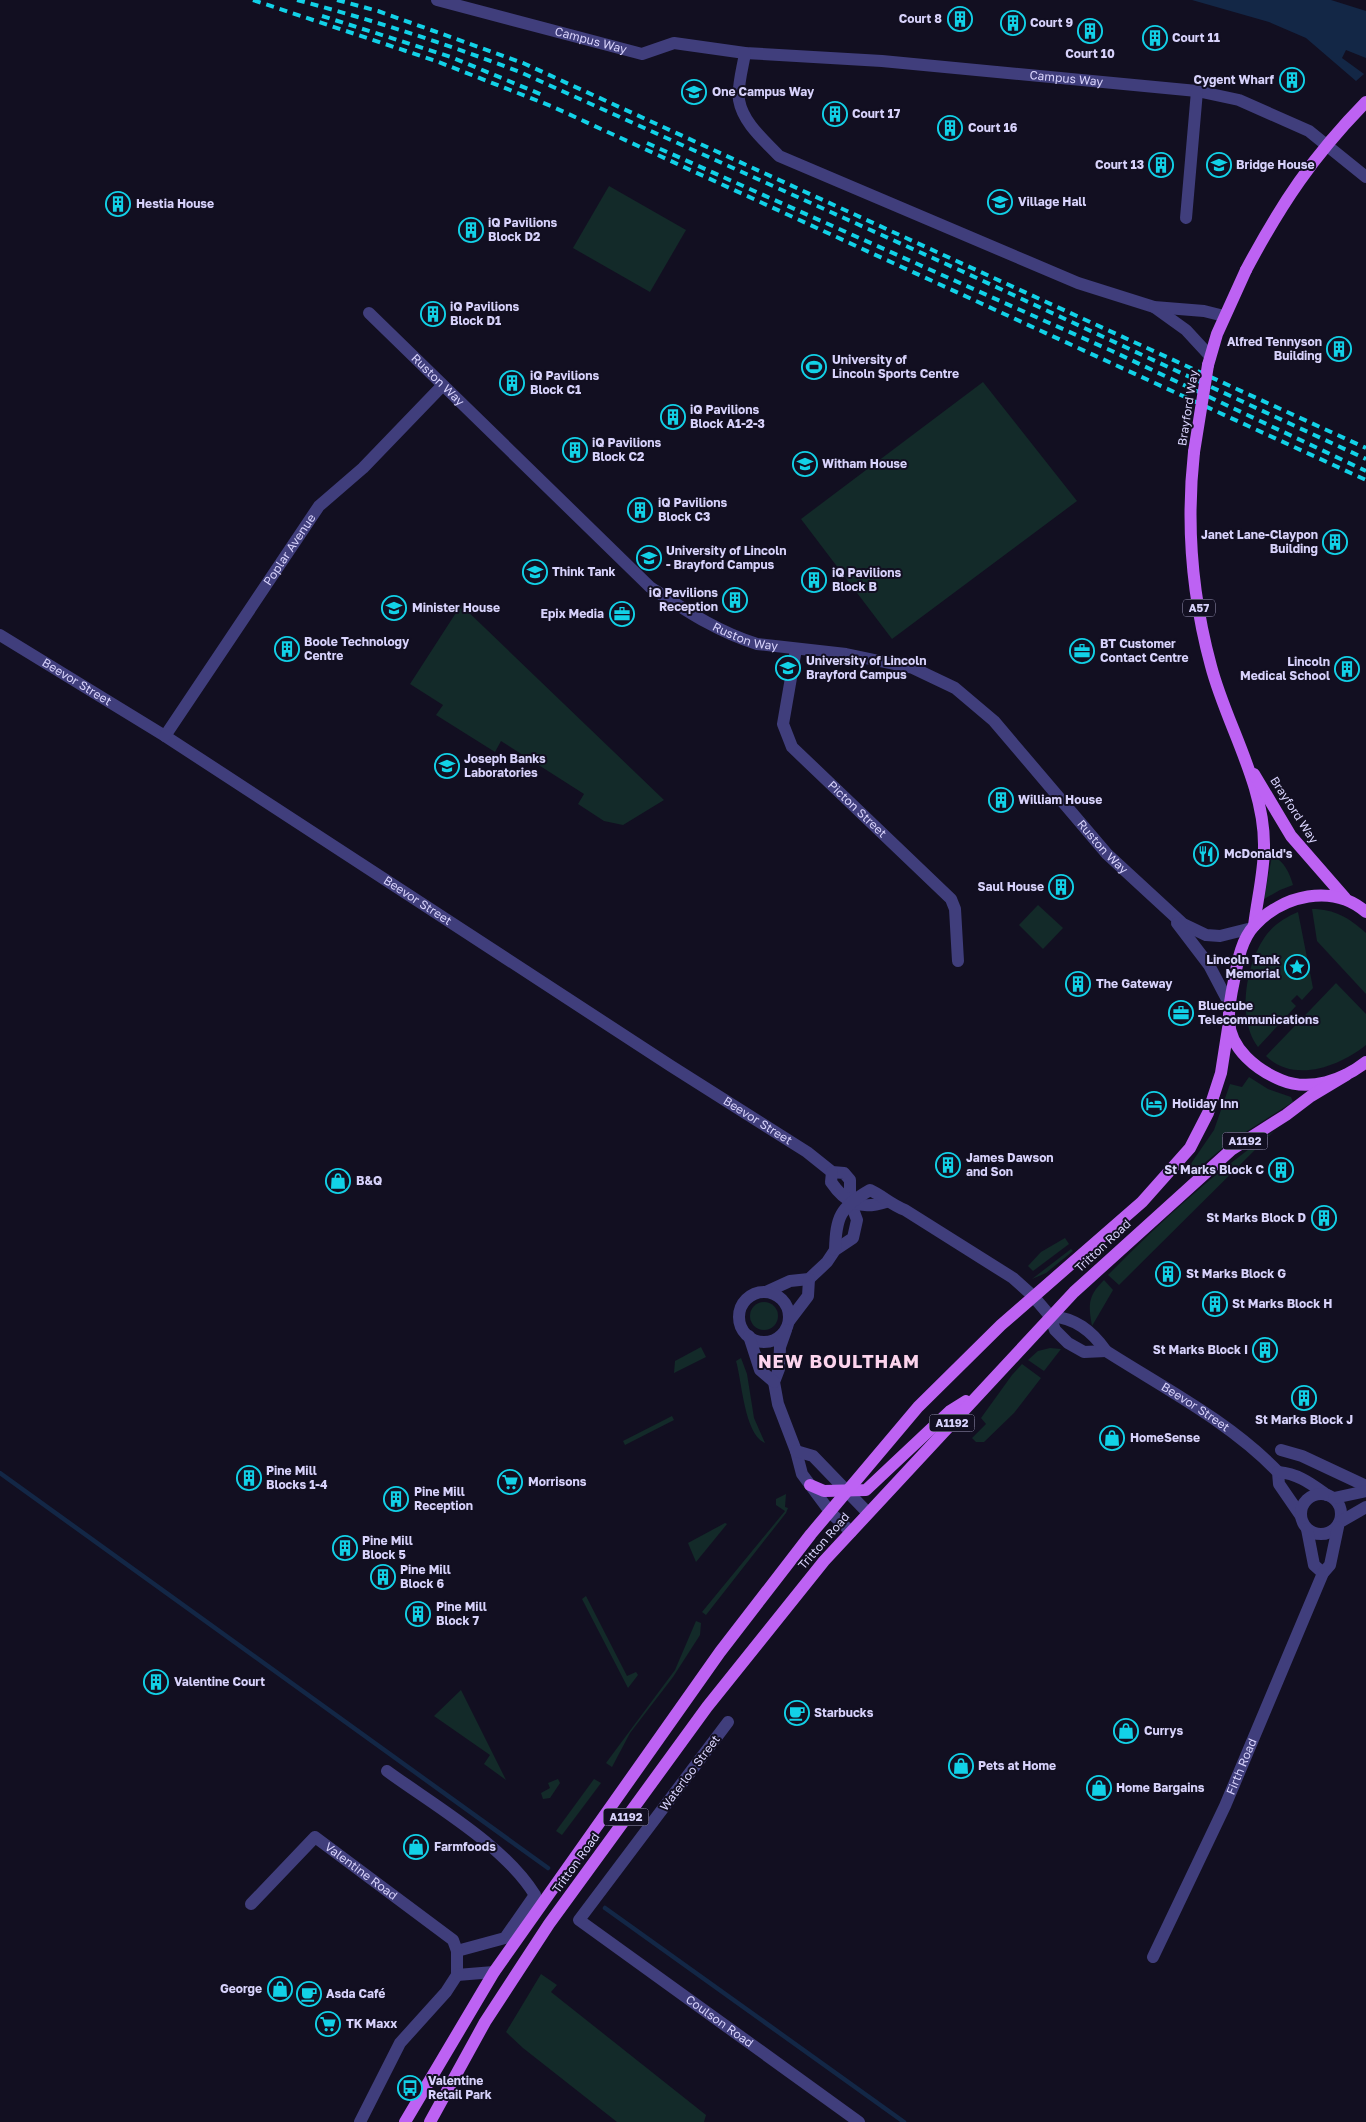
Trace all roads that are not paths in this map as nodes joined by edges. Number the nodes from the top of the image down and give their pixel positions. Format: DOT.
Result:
graph roads {
  1 [pos="437,0"];
  2 [pos="744,53"];
  3 [pos="1197,91"];
  4 [pos="1366,102"];
  5 [pos="1366,177"];
  6 [pos="1186,218"];
  7 [pos="1154,308"];
  8 [pos="370,313"];
  9 [pos="1224,316"];
  10 [pos="1209,361"];
  11 [pos="442,386"];
  12 [pos="0,635"];
  13 [pos="796,649"];
  14 [pos="165,736"];
  15 [pos="1244,757"];
  16 [pos="1345,898"];
  17 [pos="1366,912"];
  18 [pos="1172,914"];
  19 [pos="1253,927"];
  20 [pos="958,961"];
  21 [pos="1230,1004"];
  22 [pos="1228,1022"];
  23 [pos="1366,1062"];
  24 [pos="1356,1071"];
  25 [pos="850,1201"];
  26 [pos="835,1250"];
  27 [pos="809,1279"];
  28 [pos="766,1292"];
  29 [pos="1033,1296"];
  30 [pos="1050,1316"];
  31 [pos="788,1325"];
  32 [pos="748,1336"];
  33 [pos="1106,1351"];
  34 [pos="774,1382"];
  35 [pos="979,1394"];
  36 [pos="1281,1450"];
  37 [pos="796,1451"];
  38 [pos="1278,1472"];
  39 [pos="810,1485"];
  40 [pos="1366,1486"];
  41 [pos="847,1491"];
  42 [pos="1366,1491"];
  43 [pos="1330,1496"];
  44 [pos="1366,1507"];
  45 [pos="830,1512"];
  46 [pos="868,1513"];
  47 [pos="1301,1516"];
  48 [pos="1339,1524"];
  49 [pos="1307,1529"];
  50 [pos="850,1532"];
  51 [pos="1323,1573"];
  52 [pos="728,1722"];
  53 [pos="387,1771"];
  54 [pos="251,1904"];
  55 [pos="579,1920"];
  56 [pos="457,1951"];
  57 [pos="1153,1956"];
  58 [pos="494,1972"];
  59 [pos="457,1975"];
  60 [pos="360,2122"];
  61 [pos="405,2122"];
  62 [pos="430,2122"];
  63 [pos="859,2122"];
  1 -- 2 [label="street, Campus Way"];
  2 -- 3 [label="street, Campus Way"];
  2 -- 7 [label="street"];
  3 -- 5 [label="street, Campus Way"];
  3 -- 6 [label="street"];
  4 -- 9 [label="main road, Brayford Way / A57, bridge"];
  7 -- 9 [label="street"];
  7 -- 10 [label="street"];
  8 -- 11 [label="street, Ruston Way"];
  9 -- 10 [label="main road, Brayford Way / A57"];
  10 -- 15 [label="main road, Brayford Way / A57, bridge"];
  11 -- 13 [label="street, Ruston Way"];
  11 -- 14 [label="street, Poplar Avenue"];
  12 -- 14 [label="street, Beevor Street"];
  13 -- 18 [label="street, Ruston Way"];
  13 -- 20 [label="street, Picton Street"];
  14 -- 25 [label="street, Beevor Street"];
  15 -- 16 [label="main road, Brayford Way"];
  15 -- 19 [label="main road, Brayford Way"];
  16 -- 17 [label="main road"];
  16 -- 19 [label="main road"];
  18 -- 19 [label="street, Ruston Way"];
  18 -- 21 [label="street, Ruston Way"];
  19 -- 21 [label="main road, Brayford Way"];
  21 -- 22 [label="main road, Tritton Road"];
  22 -- 24 [label="main road"];
  22 -- 29 [label="main road, Tritton Road / A1192"];
  23 -- 24 [label="main road"];
  24 -- 30 [label="main road, Tritton Road / A1192"];
  25 -- 26 [label="street"];
  25 -- 26 [label="street, Beevor Street"];
  25 -- 29 [label="street"];
  26 -- 27 [label="street, Beevor Street"];
  27 -- 28 [label="street"];
  27 -- 31 [label="street"];
  28 -- 31 [label="street"];
  28 -- 32 [label="street"];
  29 -- 30 [label="street"];
  29 -- 41 [label="main road, Tritton Road / A1192"];
  30 -- 33 [label="street, Beevor Street"];
  30 -- 33 [label="street"];
  30 -- 35 [label="main road, Tritton Road / A1192"];
  31 -- 32 [label="street"];
  31 -- 34 [label="street"];
  32 -- 34 [label="street"];
  33 -- 38 [label="street, Beevor Street"];
  34 -- 37 [label="street"];
  35 -- 41 [label="main road"];
  35 -- 46 [label="main road, Tritton Road / A1192"];
  36 -- 40 [label="street"];
  37 -- 39 [label="street"];
  37 -- 41 [label="street"];
  38 -- 43 [label="street"];
  38 -- 47 [label="street, Beevor Street"];
  39 -- 41 [label="main road"];
  39 -- 45 [label="street"];
  41 -- 45 [label="main road, Tritton Road / A1192"];
  41 -- 46 [label="street"];
  42 -- 43 [label="street"];
  43 -- 47 [label="street"];
  43 -- 48 [label="street"];
  44 -- 48 [label="street"];
  45 -- 50 [label="street"];
  45 -- 58 [label="main road, Tritton Road / A1192"];
  46 -- 50 [label="main road, Tritton Road / A1192"];
  47 -- 49 [label="street"];
  48 -- 49 [label="street"];
  48 -- 51 [label="street, Firth Road"];
  49 -- 51 [label="street"];
  50 -- 62 [label="main road, Tritton Road / A1192"];
  51 -- 57 [label="street, Firth Road"];
  52 -- 55 [label="street, Waterloo Street"];
  53 -- 56 [label="street"];
  54 -- 56 [label="street, Valentine Road"];
  55 -- 63 [label="street, Coulson Road"];
  56 -- 59 [label="street"];
  58 -- 59 [label="street"];
  58 -- 61 [label="main road, Tritton Road / A1192"];
  59 -- 60 [label="street"];
}
